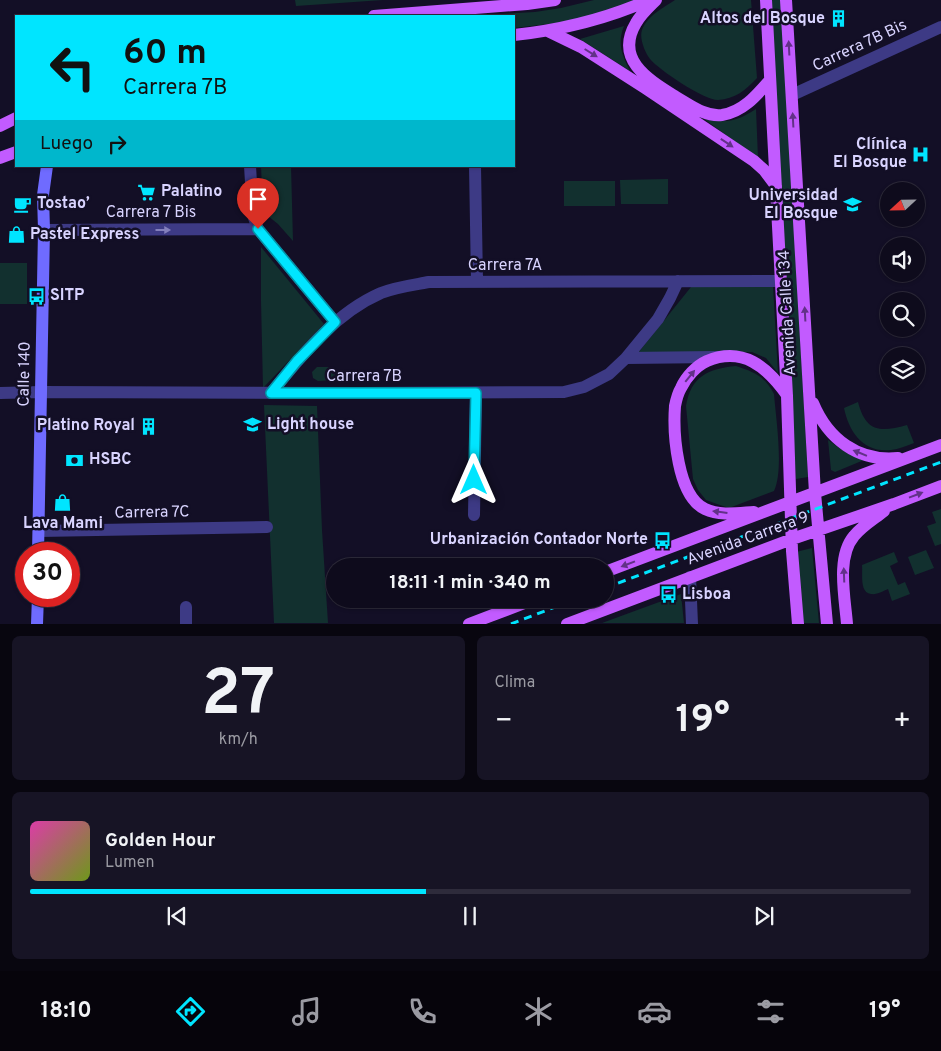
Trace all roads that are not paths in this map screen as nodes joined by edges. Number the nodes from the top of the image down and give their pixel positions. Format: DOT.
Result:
graph roads {
  1 [pos="556,0"];
  2 [pos="649,0"];
  3 [pos="656,0"];
  4 [pos="766,0"];
  5 [pos="786,0"];
  6 [pos="387,15"];
  7 [pos="941,27"];
  8 [pos="548,31"];
  9 [pos="515,35"];
  10 [pos="770,80"];
  11 [pos="792,95"];
  12 [pos="15,118"];
  13 [pos="0,126"];
  14 [pos="15,152"];
  15 [pos="0,158"];
  16 [pos="36,167"];
  17 [pos="47,167"];
  18 [pos="250,167"];
  19 [pos="475,167"];
  20 [pos="776,187"];
  21 [pos="43,195"];
  22 [pos="258,229"];
  23 [pos="44,230"];
  24 [pos="678,281"];
  25 [pos="781,281"];
  26 [pos="477,282"];
  27 [pos="335,322"];
  28 [pos="718,357"];
  29 [pos="626,358"];
  30 [pos="41,392"];
  31 [pos="0,393"];
  32 [pos="271,393"];
  33 [pos="476,393"];
  34 [pos="810,395"];
  35 [pos="787,396"];
  36 [pos="941,445"];
  37 [pos="908,457"];
  38 [pos="940,487"];
  39 [pos="815,494"];
  40 [pos="790,503"];
  41 [pos="894,504"];
  42 [pos="769,511"];
  43 [pos="474,515"];
  44 [pos="267,527"];
  45 [pos="39,530"];
  46 [pos="819,530"];
  47 [pos="792,540"];
  48 [pos="38,542"];
  49 [pos="614,569"];
  50 [pos="690,578"];
  51 [pos="38,607"];
  52 [pos="186,607"];
  53 [pos="511,608"];
  54 [pos="828,620"];
  55 [pos="37,624"];
  56 [pos="186,624"];
  57 [pos="469,624"];
  58 [pos="567,624"];
  59 [pos="692,624"];
  60 [pos="798,624"];
  61 [pos="847,624"];
  1 -- 6 [label="main road"];
  2 -- 8 [label="main road"];
  3 -- 10 [label="main road"];
  4 -- 10 [label="main road, Avenida Calle 134"];
  11 -- 5 [label="main road, Avenida Calle 134, one-way"];
  7 -- 11 [label="street, Carrera 7B Bis"];
  8 -- 9 [label="main road"];
  8 -- 20 [label="main road, one-way"];
  10 -- 20 [label="main road, Avenida Calle 134"];
  34 -- 11 [label="main road, Avenida Calle 134, one-way"];
  12 -- 13 [label="main road"];
  14 -- 15 [label="main road"];
  16 -- 21 [label="street, Calle 140"];
  17 -- 21 [label="street, Calle 140"];
  18 -- 22 [label="street"];
  19 -- 26 [label="street"];
  20 -- 25 [label="main road, Avenida Calle 134"];
  21 -- 23 [label="street, Calle 140"];
  23 -- 22 [label="street, Carrera 7 Bis, one-way"];
  22 -- 27 [label="street"];
  23 -- 30 [label="street, Calle 140"];
  24 -- 25 [label="street, Carrera 7A"];
  24 -- 26 [label="street, Carrera 7A"];
  24 -- 29 [label="street, Carrera 7B"];
  25 -- 35 [label="main road, Avenida Calle 134"];
  26 -- 27 [label="street, Carrera 7A"];
  27 -- 32 [label="street, Carrera 7A"];
  28 -- 29 [label="street"];
  28 -- 35 [label="main road"];
  42 -- 28 [label="main road, one-way"];
  29 -- 33 [label="street, Carrera 7B"];
  30 -- 31 [label="street, Carrera 7B"];
  30 -- 32 [label="street, Carrera 7B"];
  30 -- 45 [label="street, Calle 140"];
  32 -- 33 [label="street, Carrera 7B"];
  33 -- 43 [label="street"];
  37 -- 34 [label="main road, one-way"];
  34 -- 39 [label="main road, Avenida Calle 134"];
  35 -- 40 [label="main road, Avenida Calle 134"];
  36 -- 37 [label="main road, Avenida Carrera 9"];
  37 -- 39 [label="main road, Avenida Carrera 9"];
  41 -- 38 [label="main road, Avenida Carrera 9, one-way"];
  39 -- 40 [label="main road, Avenida Carrera 9"];
  39 -- 46 [label="main road, Avenida Calle 134"];
  40 -- 42 [label="main road, Avenida Carrera 9"];
  40 -- 47 [label="main road, Avenida Calle 134"];
  41 -- 46 [label="main road, Avenida Carrera 9"];
  61 -- 41 [label="main road, one-way"];
  42 -- 49 [label="main road, Avenida Carrera 9, one-way"];
  44 -- 45 [label="street, Carrera 7C"];
  45 -- 48 [label="street, Calle 140"];
  46 -- 47 [label="main road, Avenida Carrera 9"];
  46 -- 54 [label="main road, Avenida Calle 134"];
  47 -- 50 [label="main road, Avenida Carrera 9"];
  47 -- 60 [label="main road, Avenida Calle 134"];
  50 -- 58 [label="main road, Avenida Carrera 9"];
  50 -- 59 [label="street"];
  51 -- 55 [label="street"];
  52 -- 56 [label="street"];
  53 -- 57 [label="main road"];
}
